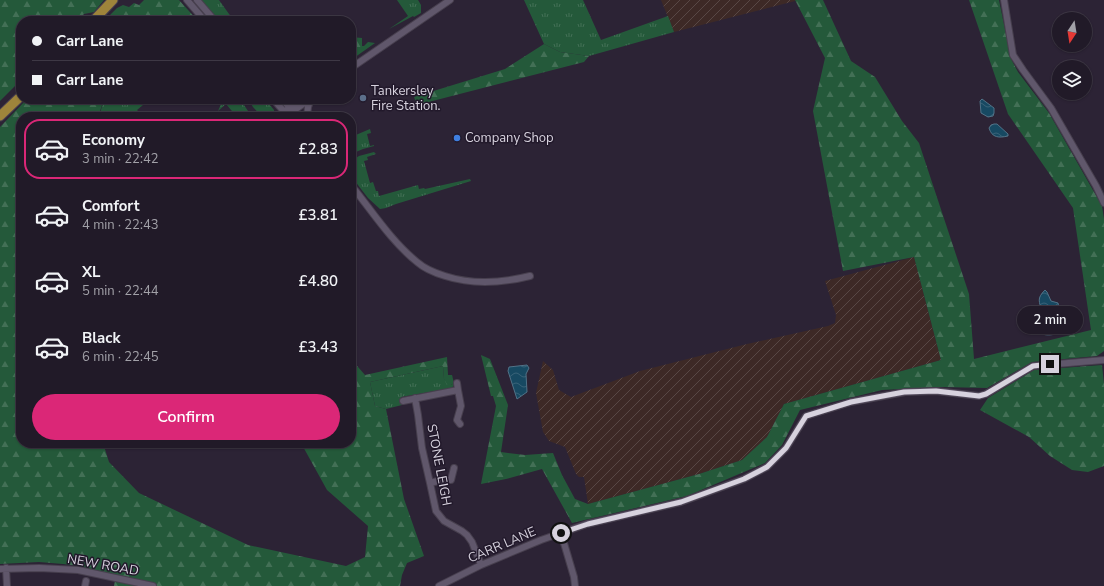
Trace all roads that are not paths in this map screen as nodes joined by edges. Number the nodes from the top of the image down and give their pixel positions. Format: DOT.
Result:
graph roads {
  1 [pos="113,0"];
  2 [pos="187,0"];
  3 [pos="197,0"];
  4 [pos="450,0"];
  5 [pos="1004,0"];
  6 [pos="97,16"];
  7 [pos="201,16"];
  8 [pos="211,16"];
  9 [pos="356,65"];
  10 [pos="16,101"];
  11 [pos="277,104"];
  12 [pos="286,104"];
  13 [pos="296,104"];
  14 [pos="300,104"];
  15 [pos="291,109"];
  16 [pos="284,112"];
  17 [pos="289,112"];
  18 [pos="294,112"];
  19 [pos="0,116"];
  20 [pos="356,192"];
  21 [pos="1104,203"];
  22 [pos="530,276"];
  23 [pos="1104,360"];
  24 [pos="457,383"];
  25 [pos="458,390"];
  26 [pos="415,398"];
  27 [pos="403,401"];
  28 [pos="460,424"];
  29 [pos="454,468"];
  30 [pos="430,483"];
  31 [pos="561,533"];
  32 [pos="481,566"];
  33 [pos="3,568"];
  34 [pos="7,586"];
  35 [pos="153,586"];
  36 [pos="439,586"];
  37 [pos="575,586"];
  1 -- 6 [label="highway"];
  2 -- 7 [label="street"];
  3 -- 8 [label="street"];
  4 -- 9 [label="street"];
  5 -- 21 [label="street"];
  10 -- 19 [label="highway"];
  11 -- 16 [label="street"];
  12 -- 15 [label="street"];
  13 -- 15 [label="street"];
  14 -- 15 [label="street"];
  15 -- 17 [label="street"];
  15 -- 18 [label="street"];
  20 -- 22 [label="street"];
  23 -- 31 [label="street, CARR LANE"];
  24 -- 25 [label="street"];
  25 -- 26 [label="street"];
  25 -- 28 [label="street"];
  26 -- 27 [label="street"];
  26 -- 30 [label="street, STONE LEIGH"];
  29 -- 30 [label="street"];
  30 -- 32 [label="street, STONE LEIGH"];
  31 -- 32 [label="street, CARR LANE"];
  31 -- 37 [label="street"];
  32 -- 36 [label="street, CARR LANE"];
  33 -- 34 [label="street"];
  33 -- 35 [label="street, NEW ROAD"];
}
